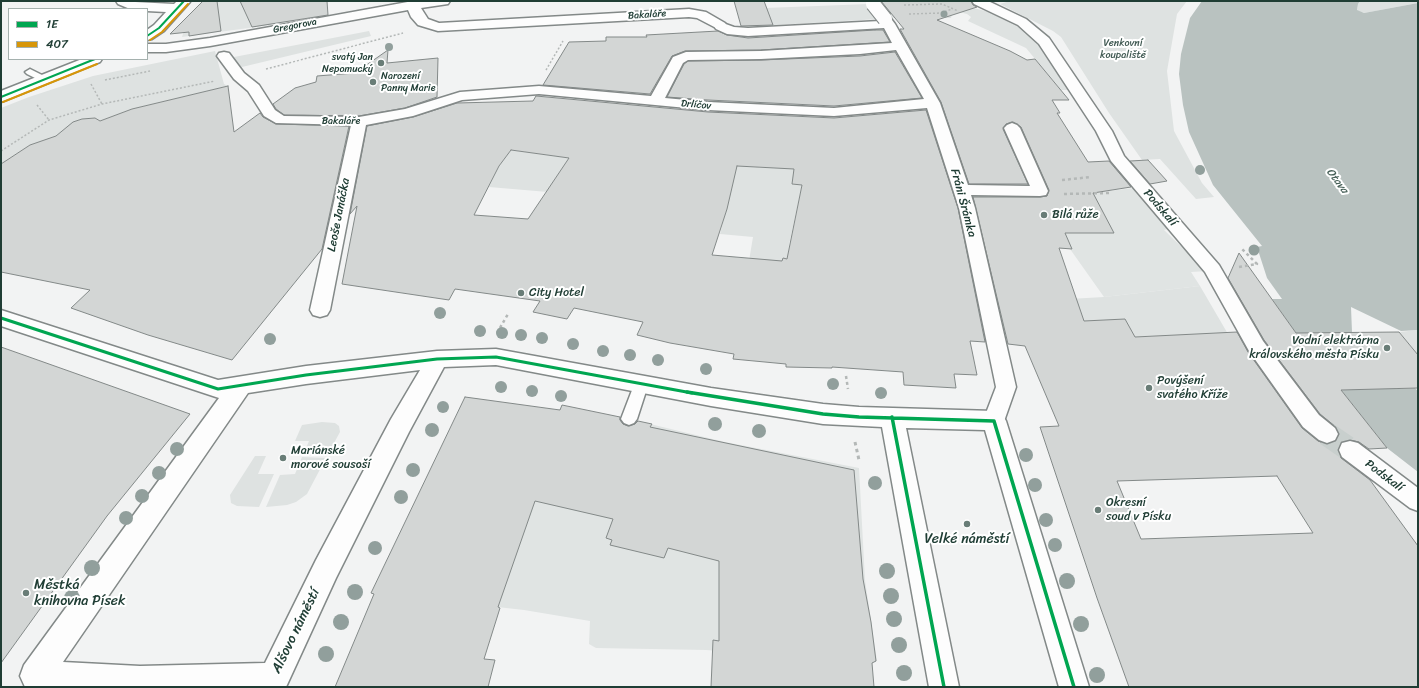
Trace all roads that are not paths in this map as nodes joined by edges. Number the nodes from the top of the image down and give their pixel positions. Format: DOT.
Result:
graph roads {
  1 [pos="123,1"];
  2 [pos="443,1"];
  3 [pos="978,1"];
  4 [pos="872,2"];
  5 [pos="180,4"];
  6 [pos="413,5"];
  7 [pos="887,21"];
  8 [pos="720,26"];
  9 [pos="148,35"];
  10 [pos="901,46"];
  11 [pos="148,48"];
  12 [pos="224,56"];
  13 [pos="92,60"];
  14 [pos="460,96"];
  15 [pos="1,97"];
  16 [pos="656,101"];
  17 [pos="933,103"];
  18 [pos="359,121"];
  19 [pos="1012,128"];
  20 [pos="961,190"];
  21 [pos="320,310"];
  22 [pos="1,318"];
  23 [pos="437,360"];
  24 [pos="241,385"];
  25 [pos="641,385"];
  26 [pos="892,417"];
  27 [pos="629,419"];
  28 [pos="994,421"];
  29 [pos="1327,434"];
  30 [pos="1350,450"];
  31 [pos="1418,501"];
  32 [pos="30,681"];
  33 [pos="272,683"];
  34 [pos="944,687"];
  35 [pos="1074,687"];
  1 -- 5 [label="street"];
  2 -- 6 [label="street, Gregorova"];
  3 -- 29 [label="street, Podskalí"];
  4 -- 7 [label="street, Fráni Šrámka, bridge"];
  5 -- 9 [label="street"];
  6 -- 8 [label="street, Bakaláře"];
  6 -- 11 [label="street, Gregorova"];
  7 -- 8 [label="street, Bakaláře"];
  7 -- 10 [label="street, Fráni Šrámka"];
  10 -- 16 [label="street"];
  10 -- 17 [label="street, Fráni Šrámka"];
  12 -- 18 [label="street, Bakaláře"];
  13 -- 15 [label="street"];
  14 -- 16 [label="street, Drlíčov"];
  14 -- 18 [label="street, Bakaláře"];
  16 -- 17 [label="street, Drlíčov"];
  17 -- 20 [label="street, Fráni Šrámka"];
  18 -- 21 [label="street, Leoše Janáčka"];
  19 -- 20 [label="street"];
  20 -- 28 [label="street, Fráni Šrámka"];
  22 -- 24 [label="street"];
  23 -- 24 [label="street"];
  23 -- 25 [label="street"];
  23 -- 33 [label="street, Alšovo náměstí"];
  24 -- 32 [label="street, Alšovo náměstí"];
  25 -- 26 [label="street"];
  25 -- 27 [label="lane"];
  26 -- 28 [label="street"];
  26 -- 34 [label="street"];
  28 -- 35 [label="street"];
  30 -- 31 [label="street, Podskalí"];
  32 -- 33 [label="street, Alšovo náměstí"];
}
